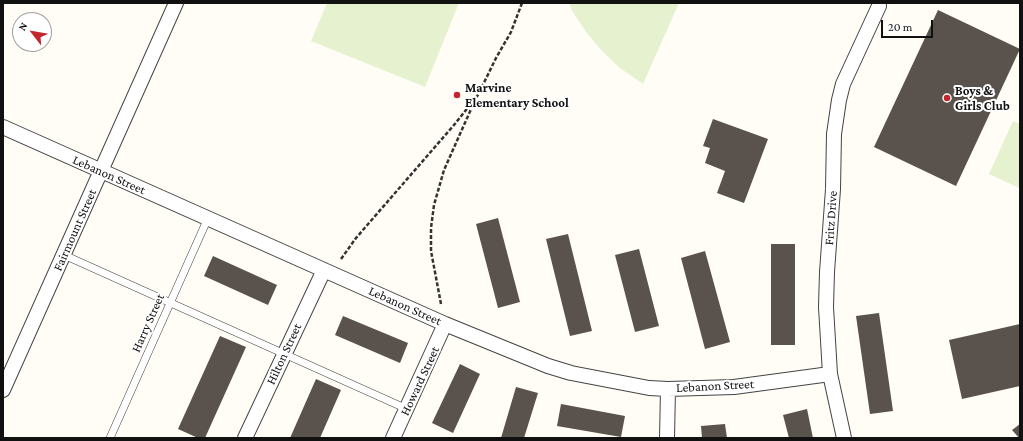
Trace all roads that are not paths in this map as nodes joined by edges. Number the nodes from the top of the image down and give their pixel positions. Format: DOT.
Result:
graph roads {
  1 [pos="176,3"];
  2 [pos="879,6"];
  3 [pos="3,127"];
  4 [pos="101,171"];
  5 [pos="208,218"];
  6 [pos="64,255"];
  7 [pos="324,270"];
  8 [pos="170,302"];
  9 [pos="446,324"];
  10 [pos="284,354"];
  11 [pos="830,374"];
  12 [pos="668,389"];
  13 [pos="3,390"];
  14 [pos="407,409"];
  15 [pos="110,438"];
  16 [pos="245,438"];
  17 [pos="393,438"];
  18 [pos="667,438"];
  19 [pos="844,438"];
  1 -- 4 [label="street, Fairmount Street"];
  2 -- 11 [label="street, Fritz Drive"];
  3 -- 4 [label="street, Lebanon Street"];
  4 -- 5 [label="street, Lebanon Street"];
  4 -- 6 [label="street, Fairmount Street"];
  5 -- 7 [label="street, Lebanon Street"];
  5 -- 8 [label="lane, Harry Street"];
  6 -- 8 [label="lane"];
  6 -- 13 [label="street, Fairmount Street"];
  7 -- 9 [label="street, Lebanon Street"];
  7 -- 10 [label="street, Hilton Street"];
  8 -- 10 [label="lane"];
  8 -- 15 [label="lane, Harry Street"];
  9 -- 12 [label="street, Lebanon Street"];
  9 -- 14 [label="street, Howard Street"];
  10 -- 14 [label="lane"];
  10 -- 16 [label="street, Hilton Street"];
  11 -- 12 [label="street, Lebanon Street"];
  11 -- 19 [label="street, Fritz Drive"];
  12 -- 18 [label="street"];
  14 -- 17 [label="street, Howard Street"];
}
